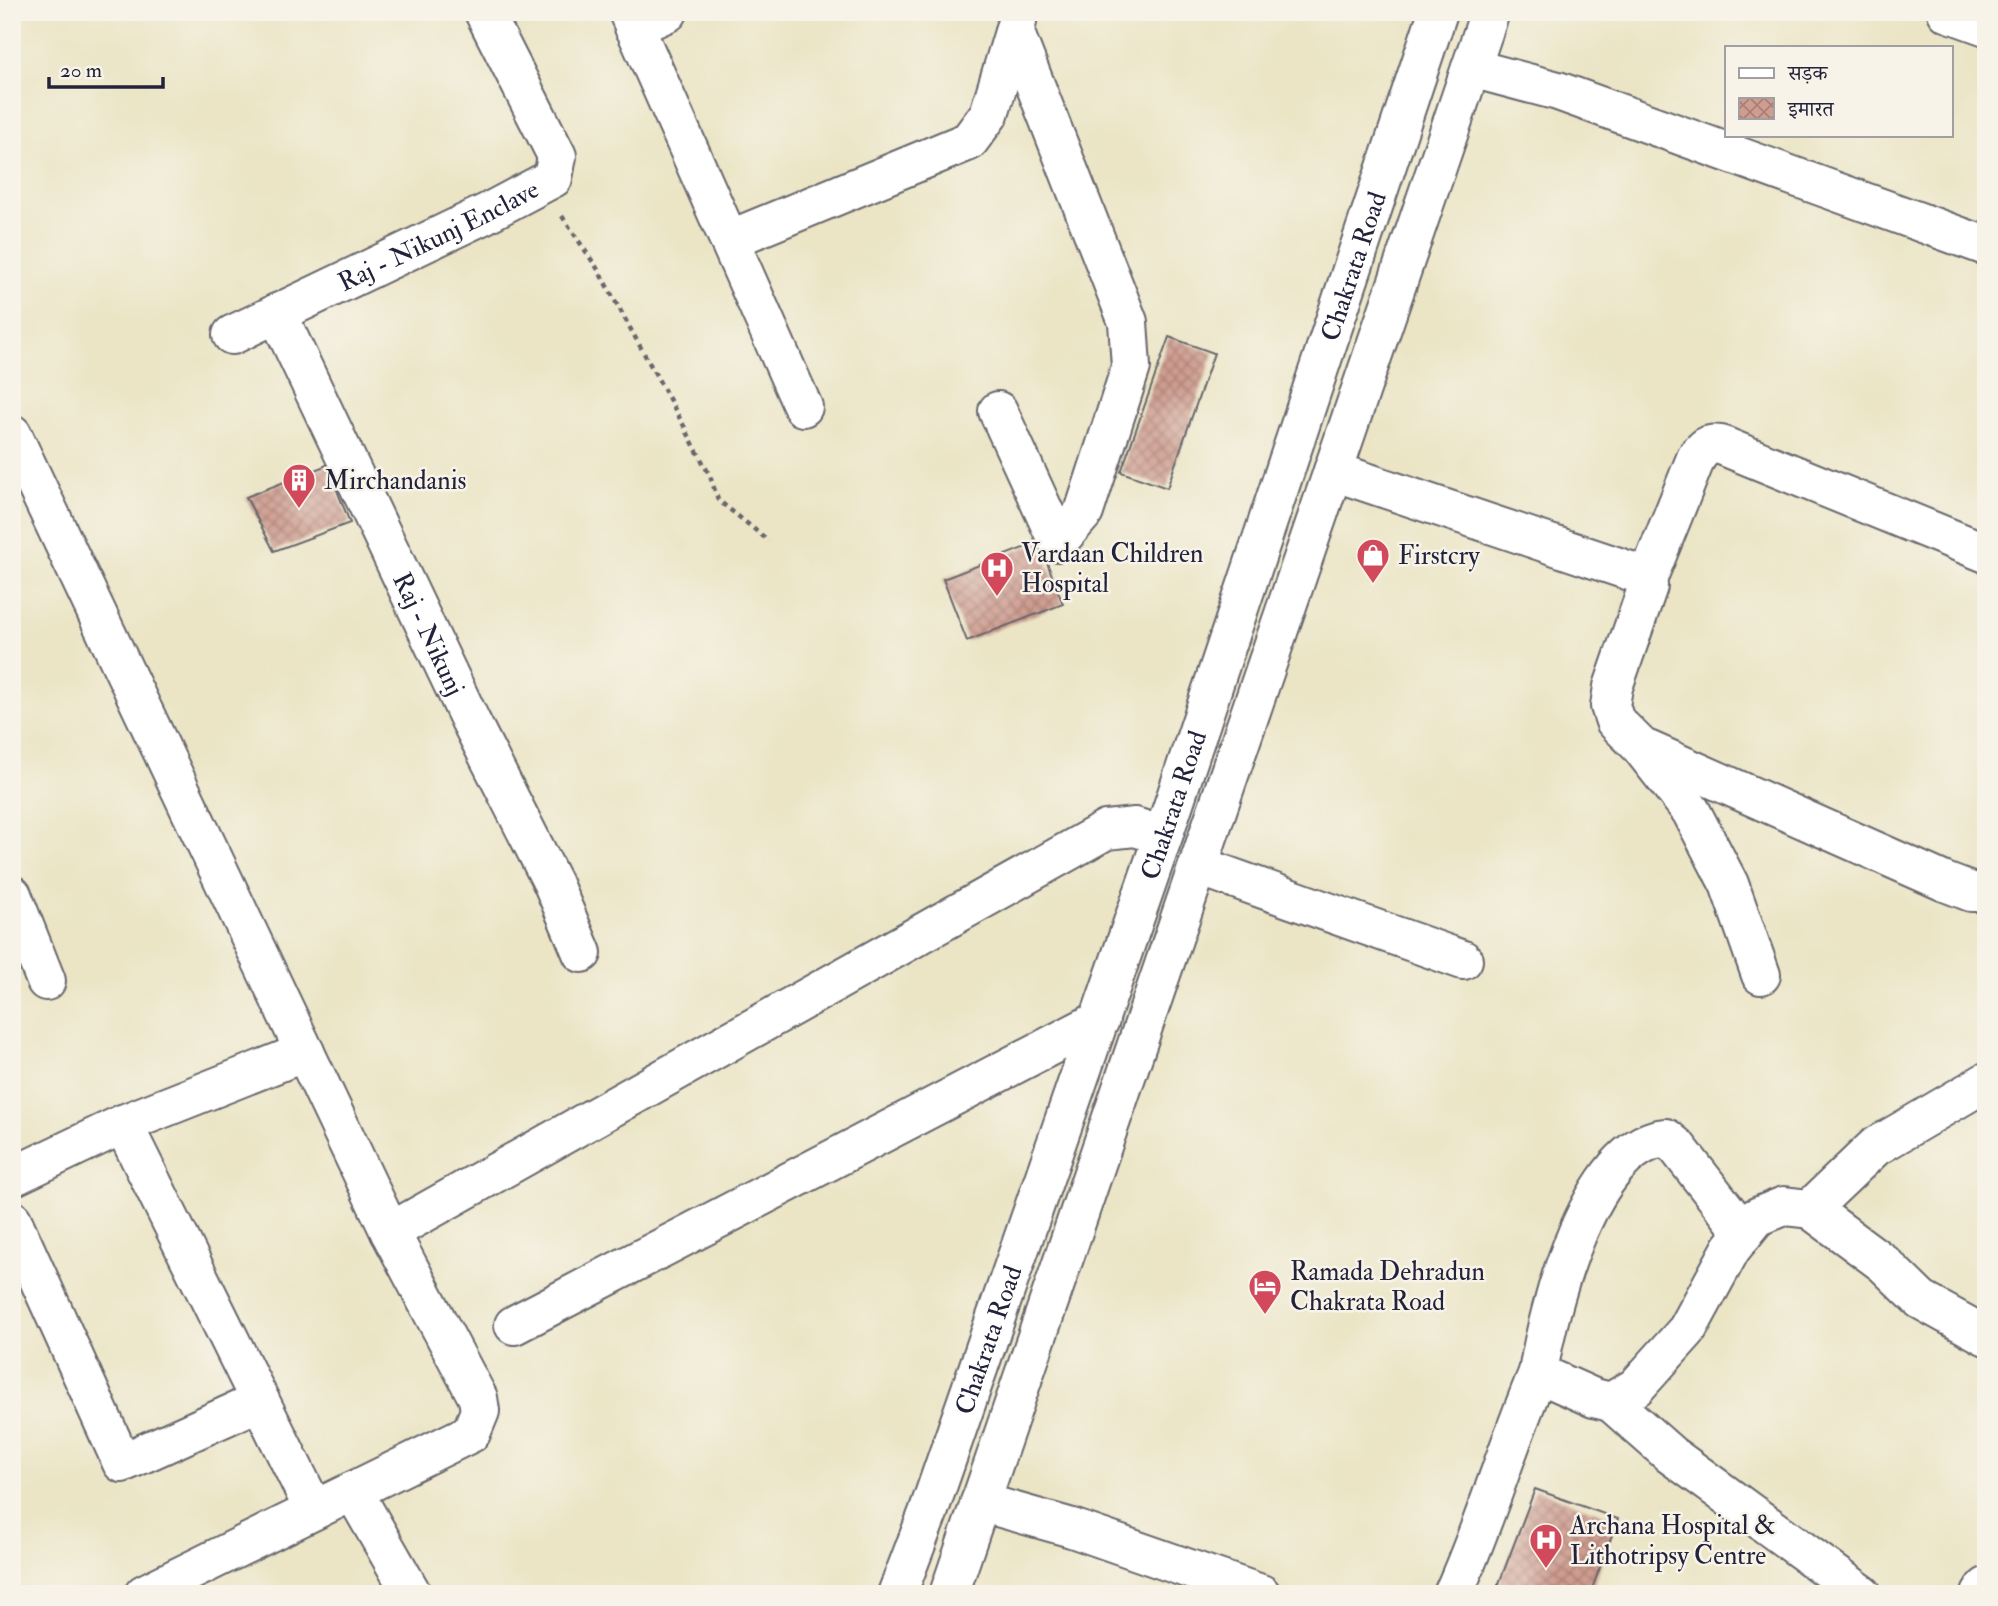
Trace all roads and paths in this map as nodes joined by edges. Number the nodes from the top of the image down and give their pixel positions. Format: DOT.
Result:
graph roads {
  1 [pos="484,12"];
  2 [pos="1438,12"];
  3 [pos="1490,12"];
  4 [pos="1947,12"];
  5 [pos="644,17"];
  6 [pos="1017,22"];
  7 [pos="1986,26"];
  8 [pos="1471,68"];
  9 [pos="537,186"];
  10 [pos="729,240"];
  11 [pos="1986,246"];
  12 [pos="277,313"];
  13 [pos="232,335"];
  14 [pos="803,407"];
  15 [pos="998,411"];
  16 [pos="12,434"];
  17 [pos="1334,471"];
  18 [pos="769,541"];
  19 [pos="1986,553"];
  20 [pos="1647,580"];
  21 [pos="1640,746"];
  22 [pos="1163,836"];
  23 [pos="1199,866"];
  24 [pos="1986,892"];
  25 [pos="12,895"];
  26 [pos="582,953"];
  27 [pos="1463,960"];
  28 [pos="1761,975"];
  29 [pos="47,981"];
  30 [pos="1100,1020"];
  31 [pos="305,1052"];
  32 [pos="1986,1082"];
  33 [pos="123,1124"];
  34 [pos="12,1177"];
  35 [pos="1810,1209"];
  36 [pos="12,1220"];
  37 [pos="390,1232"];
  38 [pos="1744,1233"];
  39 [pos="514,1325"];
  40 [pos="1986,1336"];
  41 [pos="1538,1373"];
  42 [pos="260,1401"];
  43 [pos="1611,1402"];
  44 [pos="353,1491"];
  45 [pos="980,1502"];
  46 [pos="314,1510"];
  47 [pos="1986,1587"];
  48 [pos="144,1594"];
  49 [pos="412,1594"];
  50 [pos="897,1594"];
  51 [pos="949,1594"];
  52 [pos="1261,1594"];
  53 [pos="1453,1594"];
  54 [pos="1861,1594"];
  55 [pos="1981,1594"];
  1 -- 9 [label="street, Raj - Nikunj Enclave"];
  2 -- 22 [label="street, Chakrata Road"];
  3 -- 8 [label="street, Chakrata Road"];
  4 -- 7 [label="street"];
  5 -- 10 [label="street"];
  6 -- 10 [label="street"];
  6 -- 15 [label="street"];
  8 -- 11 [label="street"];
  8 -- 17 [label="street, Chakrata Road"];
  9 -- 12 [label="street, Raj - Nikunj Enclave"];
  9 -- 18 [label="path"];
  10 -- 14 [label="street"];
  12 -- 13 [label="street, Raj - Nikunj Enclave"];
  12 -- 26 [label="street, Raj - Nikunj"];
  16 -- 31 [label="street"];
  17 -- 20 [label="street"];
  17 -- 23 [label="street, Chakrata Road"];
  19 -- 20 [label="street"];
  20 -- 21 [label="street"];
  21 -- 24 [label="street"];
  21 -- 28 [label="street"];
  22 -- 30 [label="street, Chakrata Road"];
  22 -- 37 [label="street"];
  23 -- 27 [label="street"];
  23 -- 45 [label="street, Chakrata Road"];
  25 -- 29 [label="street"];
  30 -- 39 [label="street"];
  30 -- 50 [label="street, Chakrata Road"];
  31 -- 33 [label="street"];
  31 -- 37 [label="street"];
  32 -- 35 [label="street"];
  33 -- 34 [label="street"];
  33 -- 42 [label="street"];
  35 -- 38 [label="street"];
  35 -- 40 [label="street"];
  36 -- 42 [label="street"];
  37 -- 44 [label="street"];
  38 -- 41 [label="street"];
  38 -- 43 [label="street"];
  41 -- 43 [label="street"];
  41 -- 53 [label="street"];
  42 -- 46 [label="street"];
  43 -- 54 [label="street"];
  44 -- 46 [label="street"];
  44 -- 49 [label="street"];
  45 -- 51 [label="street, Chakrata Road"];
  45 -- 52 [label="street"];
  46 -- 48 [label="street"];
  47 -- 55 [label="street"];
}
